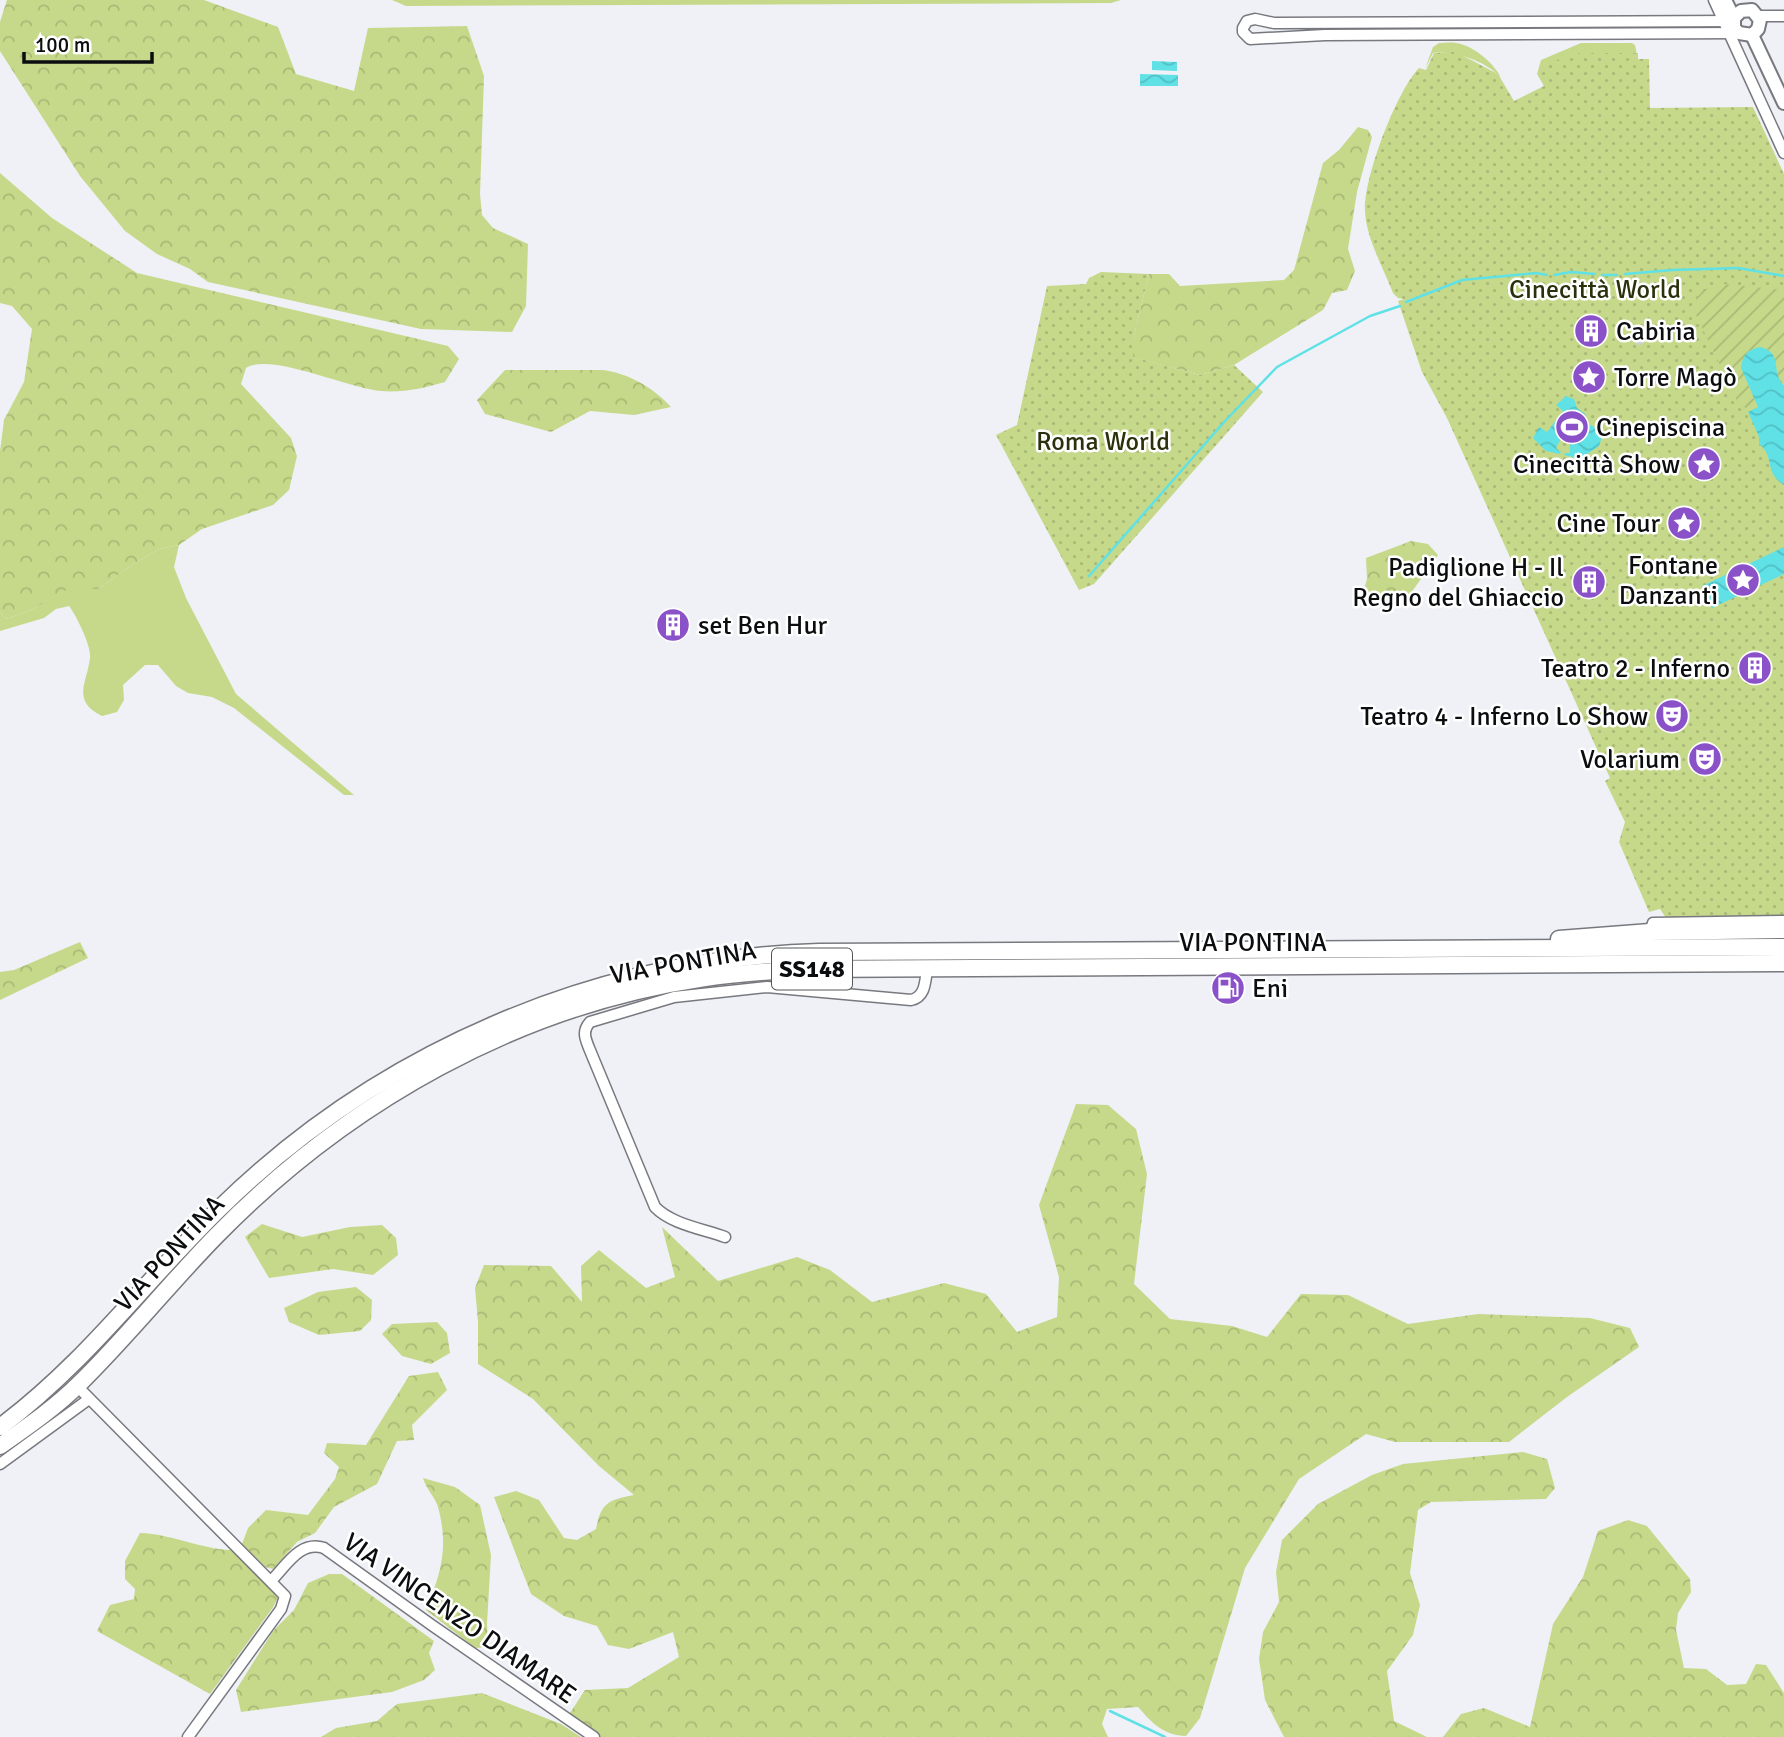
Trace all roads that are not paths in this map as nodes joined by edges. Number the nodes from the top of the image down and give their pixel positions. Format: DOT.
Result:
graph roads {
  1 [pos="1714,0"];
  2 [pos="1725,0"];
  3 [pos="1758,16"];
  4 [pos="1784,16"];
  5 [pos="1737,21"];
  6 [pos="1784,103"];
  7 [pos="1784,153"];
  8 [pos="1784,921"];
  9 [pos="1784,930"];
  10 [pos="1650,932"];
  11 [pos="1784,947"];
  12 [pos="1389,949"];
  13 [pos="1784,963"];
  14 [pos="928,970"];
  15 [pos="725,1237"];
  16 [pos="77,1386"];
  17 [pos="89,1399"];
  18 [pos="0,1427"];
  19 [pos="0,1446"];
  20 [pos="0,1464"];
  21 [pos="271,1581"];
  22 [pos="188,1737"];
  23 [pos="594,1737"];
  1 -- 5 [label="street"];
  2 -- 5 [label="street"];
  3 -- 4 [label="street"];
  3 -- 5 [label="street"];
  3 -- 5 [label="street"];
  5 -- 5 [label="street"];
  5 -- 6 [label="street"];
  5 -- 7 [label="street"];
  8 -- 10 [label="street"];
  9 -- 10 [label="highway"];
  10 -- 12 [label="highway"];
  11 -- 12 [label="highway, VIA PONTINA / SS148"];
  12 -- 18 [label="highway, VIA PONTINA / SS148"];
  13 -- 14 [label="highway, VIA PONTINA / SS148"];
  14 -- 15 [label="street"];
  14 -- 16 [label="highway, VIA PONTINA / SS148"];
  16 -- 17 [label="street"];
  16 -- 19 [label="highway, VIA PONTINA / SS148"];
  17 -- 20 [label="street"];
  17 -- 21 [label="street"];
  21 -- 22 [label="street"];
  21 -- 23 [label="street, VIA VINCENZO DIAMARE"];
}
